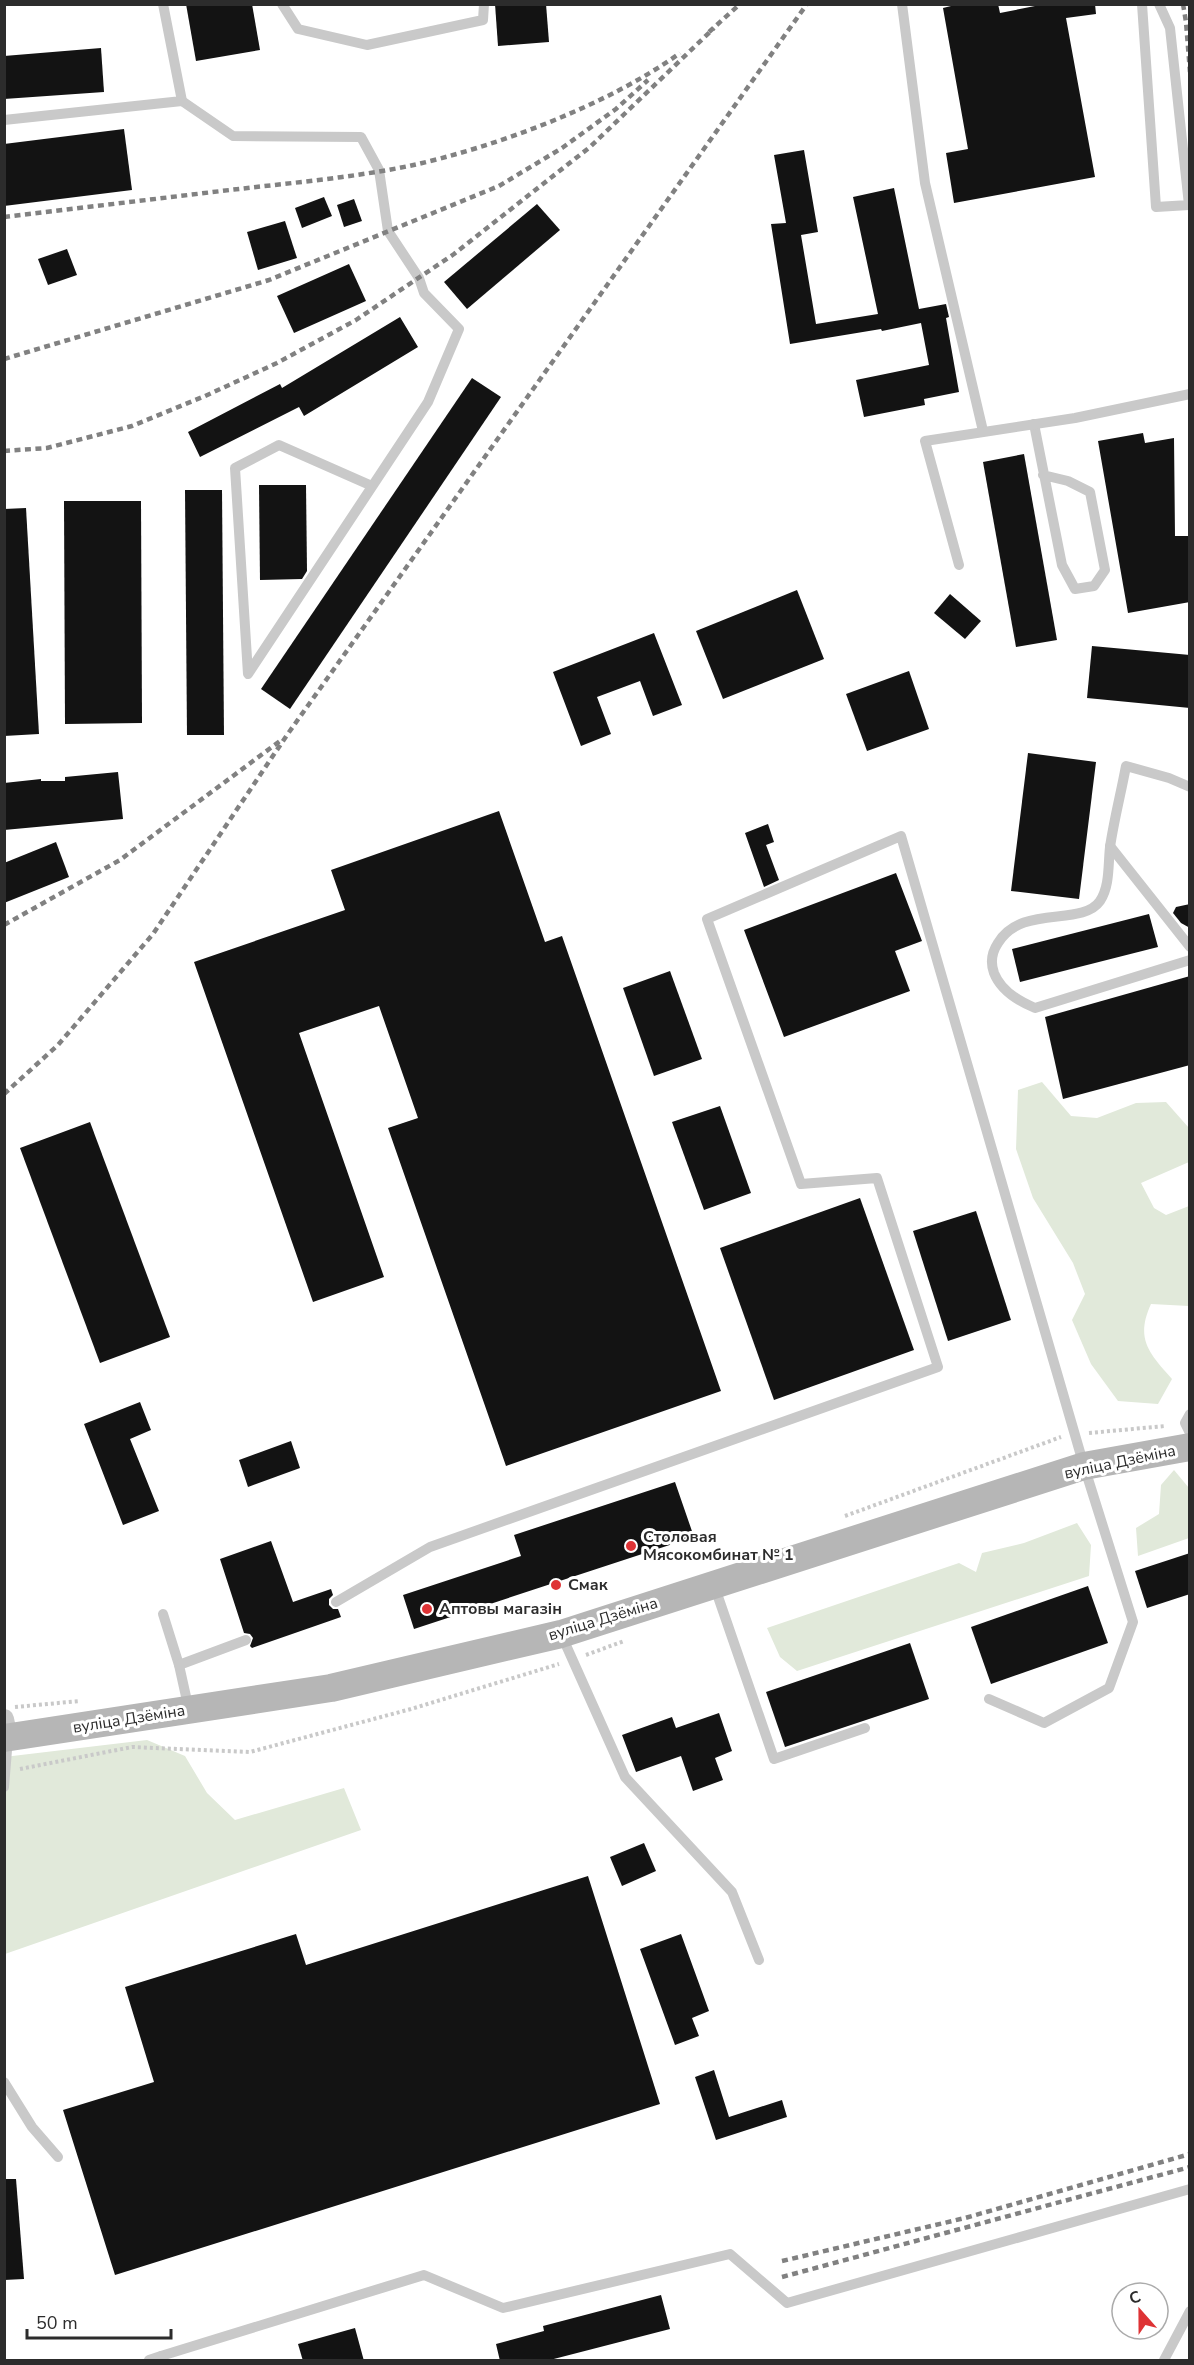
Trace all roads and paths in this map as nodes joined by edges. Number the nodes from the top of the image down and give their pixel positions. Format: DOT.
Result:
graph roads {
  1 [pos="163,4"];
  2 [pos="282,4"];
  3 [pos="484,4"];
  4 [pos="902,4"];
  5 [pos="1142,4"];
  6 [pos="1159,4"];
  7 [pos="182,101"];
  8 [pos="4,120"];
  9 [pos="1190,394"];
  10 [pos="1034,424"];
  11 [pos="983,431"];
  12 [pos="1043,475"];
  13 [pos="372,486"];
  14 [pos="959,565"];
  15 [pos="1190,787"];
  16 [pos="1110,846"];
  17 [pos="1190,947"];
  18 [pos="1190,960"];
  19 [pos="1188,1430"];
  20 [pos="1076,1435"];
  21 [pos="1084,1466"];
  22 [pos="931,1483"];
  23 [pos="714,1584"];
  24 [pos="336,1602"];
  25 [pos="163,1614"];
  26 [pos="561,1634"];
  27 [pos="246,1640"];
  28 [pos="624,1641"];
  29 [pos="572,1660"];
  30 [pos="179,1665"];
  31 [pos="989,1699"];
  32 [pos="83,1700"];
  33 [pos="4,1708"];
  34 [pos="189,1710"];
  35 [pos="864,1728"];
  36 [pos="6,1732"];
  37 [pos="6,1772"];
  38 [pos="4,1787"];
  39 [pos="759,1960"];
  40 [pos="4,2082"];
  41 [pos="58,2157"];
  42 [pos="1190,2189"];
  43 [pos="1190,2311"];
  44 [pos="161,2358"];
  45 [pos="149,2361"];
  46 [pos="1164,2361"];
  1 -- 7 [label="lane"];
  2 -- 3 [label="lane"];
  4 -- 11 [label="lane"];
  5 -- 6 [label="lane"];
  7 -- 8 [label="lane"];
  7 -- 13 [label="lane"];
  9 -- 10 [label="lane"];
  10 -- 11 [label="lane"];
  10 -- 12 [label="lane"];
  11 -- 14 [label="lane"];
  12 -- 12 [label="lane"];
  13 -- 13 [label="lane"];
  15 -- 16 [label="lane"];
  16 -- 17 [label="lane"];
  16 -- 18 [label="lane"];
  19 -- 20 [label="path"];
  19 -- 21 [label="main road, вуліца Дзёміна"];
  20 -- 21 [label="lane"];
  20 -- 22 [label="path"];
  20 -- 24 [label="lane"];
  21 -- 23 [label="main road, вуліца Дзёміна"];
  21 -- 31 [label="lane"];
  23 -- 26 [label="main road, вуліца Дзёміна"];
  23 -- 35 [label="lane"];
  25 -- 30 [label="lane"];
  26 -- 29 [label="lane"];
  26 -- 34 [label="main road, вуліца Дзёміна"];
  27 -- 30 [label="lane"];
  28 -- 29 [label="path"];
  29 -- 37 [label="path"];
  29 -- 39 [label="lane"];
  30 -- 34 [label="lane"];
  32 -- 33 [label="path"];
  34 -- 36 [label="main road, вуліца Дзёміна"];
  36 -- 37 [label="lane"];
  37 -- 38 [label="lane"];
  40 -- 41 [label="lane"];
  42 -- 44 [label="lane"];
  43 -- 46 [label="lane"];
  44 -- 45 [label="lane"];
}
